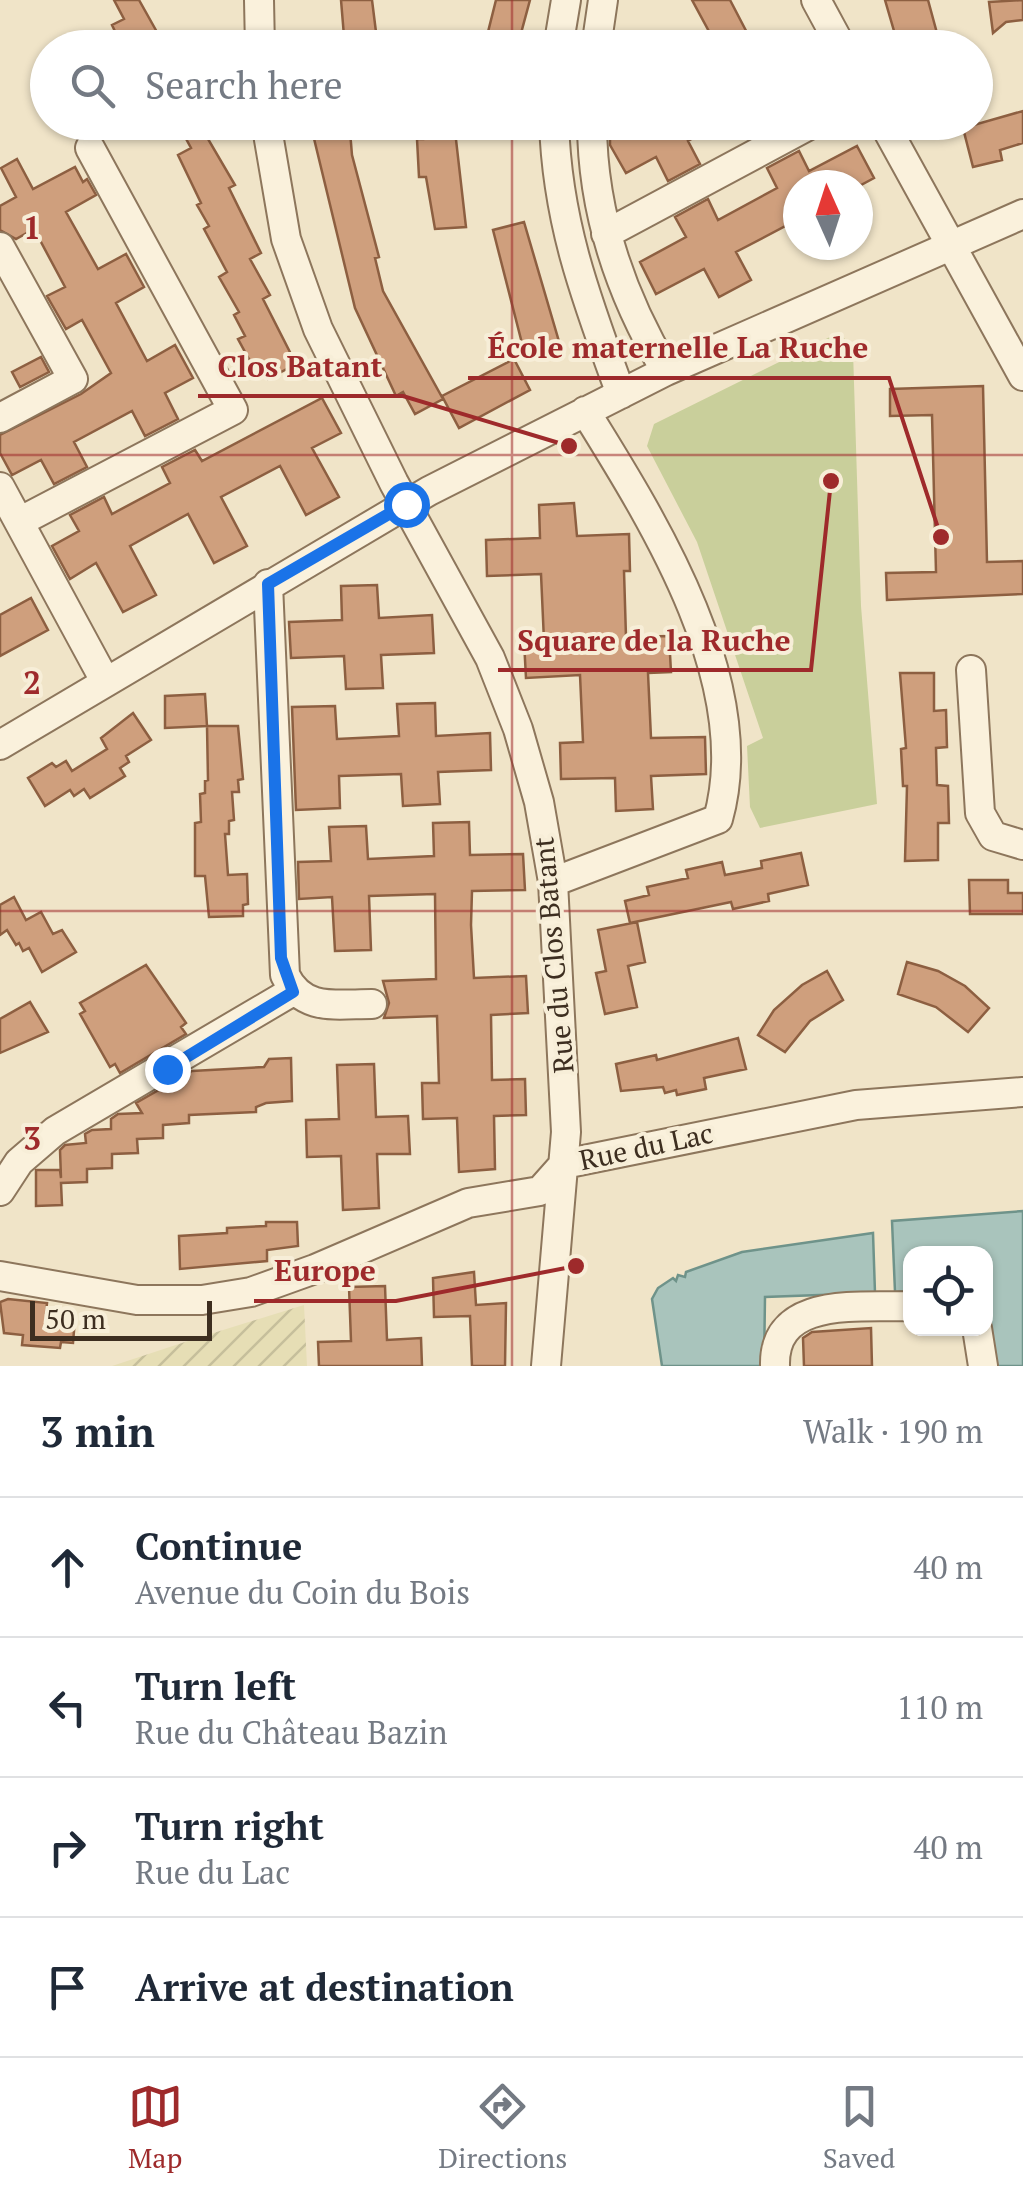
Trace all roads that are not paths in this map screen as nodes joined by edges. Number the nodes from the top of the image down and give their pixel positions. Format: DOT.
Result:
graph roads {
  1 [pos="259,0"];
  2 [pos="566,0"];
  3 [pos="603,0"];
  4 [pos="816,0"];
  5 [pos="260,30"];
  6 [pos="561,30"];
  7 [pos="599,30"];
  8 [pos="832,30"];
  9 [pos="268,140"];
  10 [pos="555,140"];
  11 [pos="594,140"];
  12 [pos="781,140"];
  13 [pos="893,140"];
  14 [pos="90,148"];
  15 [pos="1023,214"];
  16 [pos="606,234"];
  17 [pos="950,244"];
  18 [pos="0,247"];
  19 [pos="666,370"];
  20 [pos="1023,376"];
  21 [pos="621,394"];
  22 [pos="585,410"];
  23 [pos="0,418"];
  24 [pos="0,488"];
  25 [pos="406,504"];
  26 [pos="19,522"];
  27 [pos="268,584"];
  28 [pos="971,670"];
  29 [pos="104,679"];
  30 [pos="0,745"];
  31 [pos="1023,845"];
  32 [pos="553,882"];
  33 [pos="293,992"];
  34 [pos="372,1004"];
  35 [pos="1023,1092"];
  36 [pos="564,1164"];
  37 [pos="0,1191"];
  38 [pos="0,1276"];
  39 [pos="903,1306"];
  40 [pos="979,1336"];
  41 [pos="546,1366"];
  42 [pos="775,1366"];
  43 [pos="983,1366"];
  1 -- 5 [label="street"];
  2 -- 6 [label="street"];
  3 -- 7 [label="street"];
  4 -- 8 [label="street"];
  9 -- 25 [label="street, Rue du Clos Batant"];
  10 -- 21 [label="street"];
  11 -- 16 [label="street"];
  12 -- 16 [label="street"];
  13 -- 17 [label="street"];
  14 -- 26 [label="street"];
  15 -- 17 [label="street"];
  16 -- 19 [label="street"];
  17 -- 19 [label="street"];
  17 -- 20 [label="street"];
  18 -- 23 [label="street"];
  19 -- 21 [label="street"];
  21 -- 22 [label="street"];
  22 -- 25 [label="street"];
  22 -- 32 [label="street"];
  24 -- 26 [label="street"];
  25 -- 27 [label="street"];
  25 -- 32 [label="street, Rue du Clos Batant"];
  26 -- 29 [label="street"];
  27 -- 29 [label="street"];
  27 -- 33 [label="street"];
  28 -- 31 [label="street"];
  29 -- 30 [label="street"];
  32 -- 36 [label="street, Rue du Clos Batant"];
  33 -- 34 [label="street"];
  33 -- 37 [label="street"];
  35 -- 36 [label="street, Rue du Lac"];
  36 -- 38 [label="street, Rue du Lac"];
  36 -- 41 [label="street, Rue du Clos Batant"];
  39 -- 42 [label="street"];
  40 -- 43 [label="street"];
}
